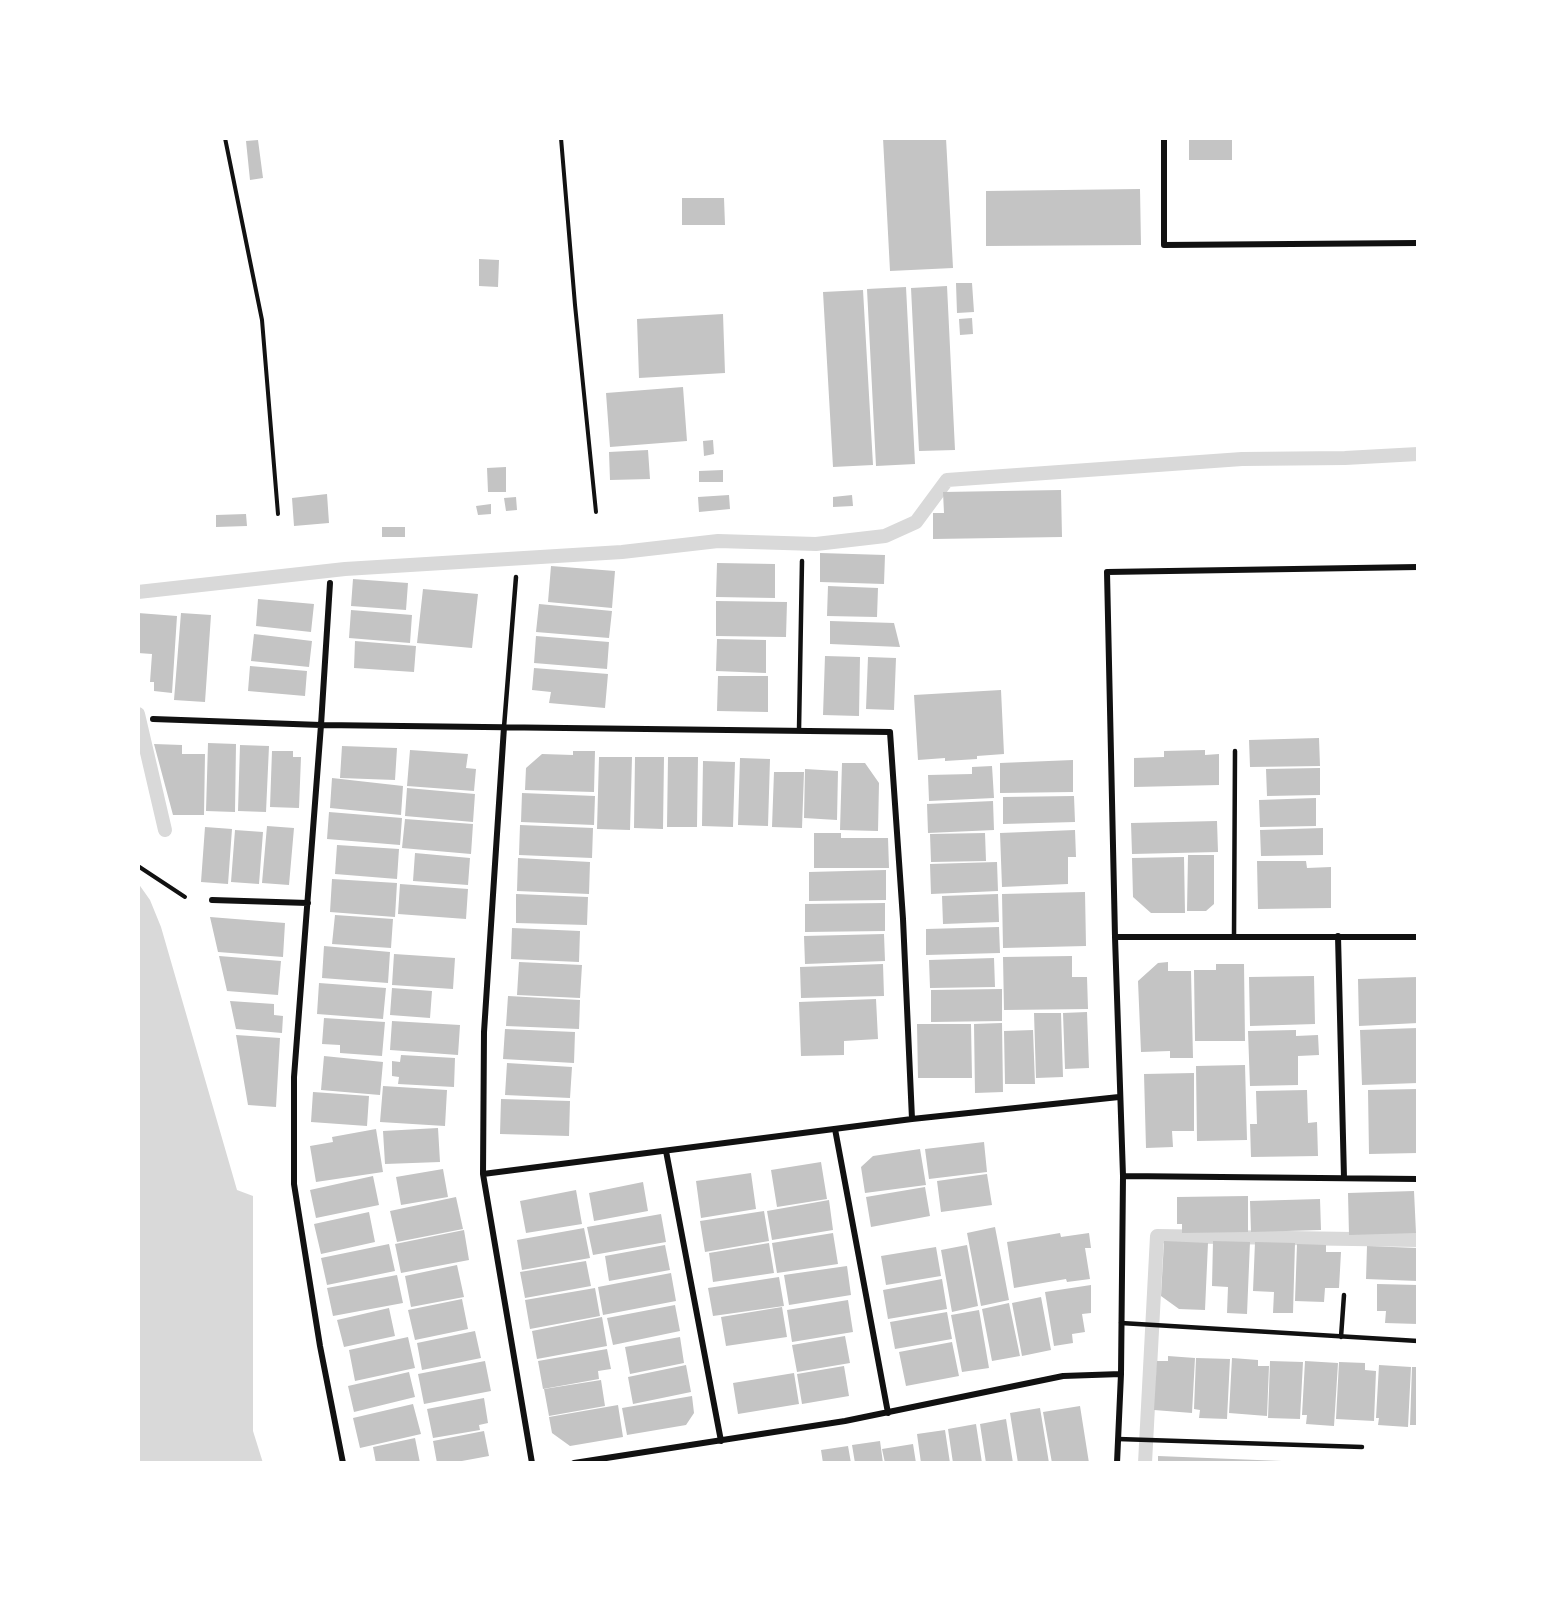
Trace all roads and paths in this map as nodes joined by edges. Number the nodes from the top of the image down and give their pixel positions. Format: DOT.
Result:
graph roads {
  1 [pos="225,138"];
  2 [pos="561,138"];
  3 [pos="1164,138"];
  4 [pos="1418,243"];
  5 [pos="596,513"];
  6 [pos="278,514"];
  7 [pos="802,561"];
  8 [pos="1418,567"];
  9 [pos="516,576"];
  10 [pos="330,583"];
  11 [pos="153,719"];
  12 [pos="321,725"];
  13 [pos="504,727"];
  14 [pos="799,730"];
  15 [pos="1235,751"];
  16 [pos="138,866"];
  17 [pos="212,900"];
  18 [pos="308,903"];
  19 [pos="1234,936"];
  20 [pos="1338,936"];
  21 [pos="1418,936"];
  22 [pos="1115,937"];
  23 [pos="1119,1097"];
  24 [pos="912,1119"];
  25 [pos="835,1129"];
  26 [pos="666,1150"];
  27 [pos="483,1174"];
  28 [pos="1123,1176"];
  29 [pos="1344,1178"];
  30 [pos="1418,1179"];
  31 [pos="1344,1295"];
  32 [pos="1121,1323"];
  33 [pos="1341,1337"];
  34 [pos="1418,1341"];
  35 [pos="1121,1374"];
  36 [pos="888,1413"];
  37 [pos="1118,1439"];
  38 [pos="721,1441"];
  39 [pos="1362,1447"];
  40 [pos="344,1463"];
  41 [pos="532,1463"];
  42 [pos="574,1463"];
  43 [pos="1117,1463"];
  1 -- 6 [label="path"];
  2 -- 5 [label="path"];
  3 -- 4 [label="street"];
  7 -- 14 [label="lane"];
  8 -- 22 [label="street"];
  9 -- 13 [label="lane"];
  10 -- 12 [label="street"];
  11 -- 12 [label="street"];
  12 -- 13 [label="street"];
  12 -- 18 [label="street"];
  13 -- 14 [label="street"];
  13 -- 27 [label="street"];
  14 -- 24 [label="street"];
  15 -- 19 [label="lane"];
  16 -- 17 [label="path"];
  17 -- 18 [label="street"];
  18 -- 40 [label="street"];
  19 -- 20 [label="street"];
  19 -- 22 [label="street"];
  20 -- 21 [label="street"];
  20 -- 29 [label="street"];
  22 -- 23 [label="street"];
  23 -- 24 [label="street"];
  23 -- 28 [label="street"];
  24 -- 25 [label="street"];
  25 -- 26 [label="street"];
  25 -- 36 [label="street"];
  26 -- 27 [label="street"];
  26 -- 38 [label="street"];
  27 -- 41 [label="street"];
  28 -- 29 [label="street"];
  28 -- 32 [label="street"];
  29 -- 30 [label="street"];
  31 -- 33 [label="lane"];
  32 -- 33 [label="lane"];
  32 -- 35 [label="street"];
  33 -- 34 [label="lane"];
  35 -- 36 [label="street"];
  35 -- 37 [label="street"];
  36 -- 38 [label="street"];
  37 -- 39 [label="lane"];
  37 -- 43 [label="street"];
  38 -- 42 [label="street"];
}
